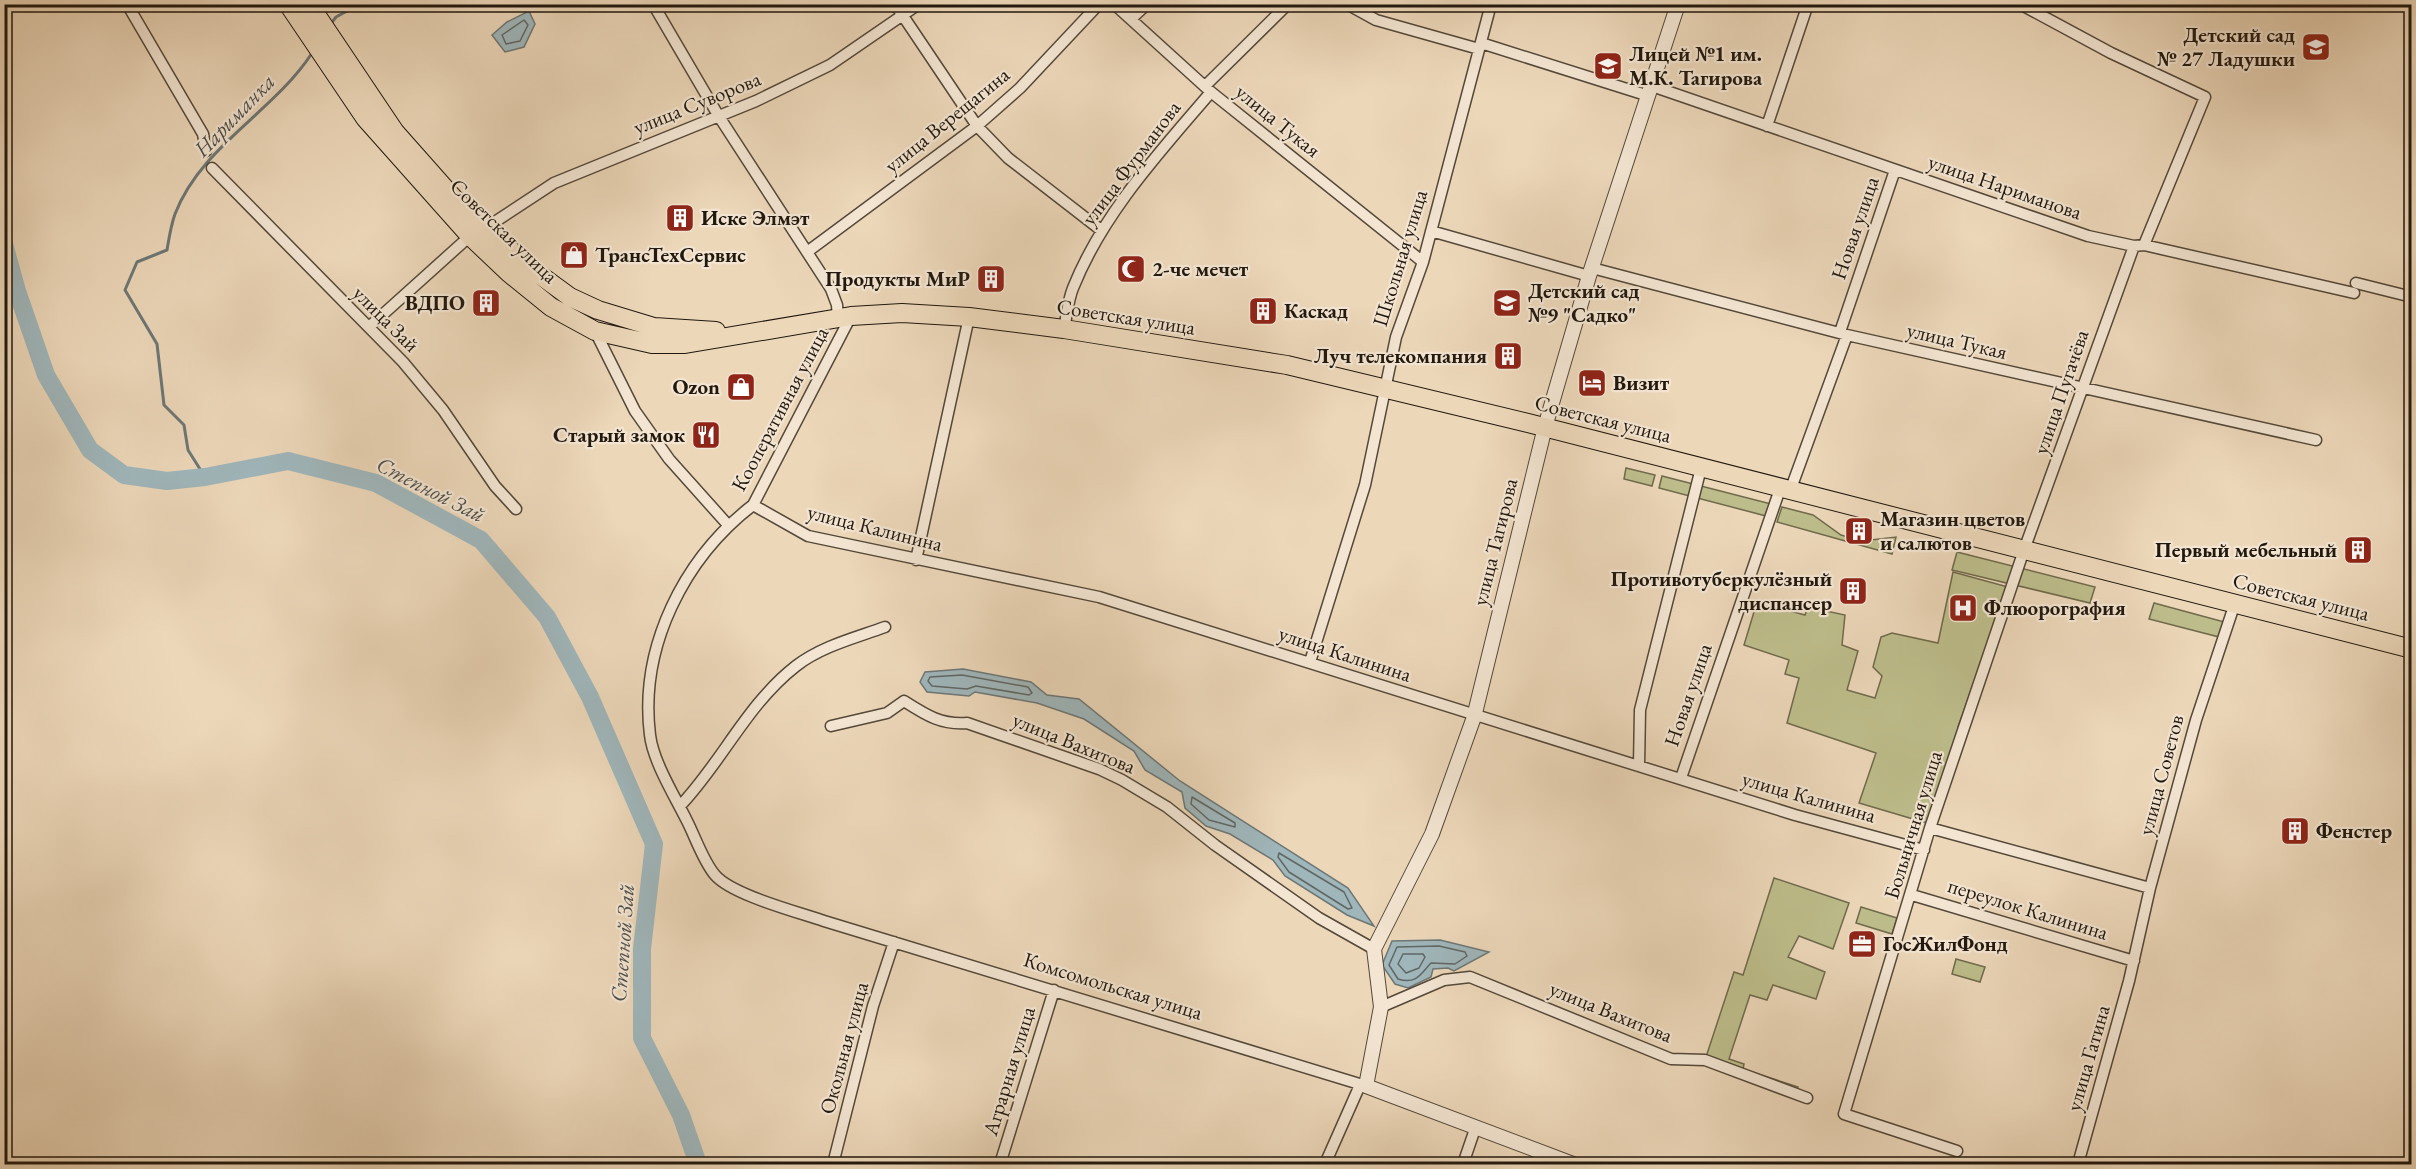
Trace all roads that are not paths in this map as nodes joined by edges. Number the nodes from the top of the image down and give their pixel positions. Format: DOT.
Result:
graph roads {
  1 [pos="127,4"];
  2 [pos="288,4"];
  3 [pos="309,4"];
  4 [pos="653,4"];
  5 [pos="895,4"];
  6 [pos="919,4"];
  7 [pos="1099,4"];
  8 [pos="1114,4"];
  9 [pos="1147,4"];
  10 [pos="1288,4"];
  11 [pos="1347,4"];
  12 [pos="1491,4"];
  13 [pos="1678,4"];
  14 [pos="1808,4"];
  15 [pos="2020,4"];
  16 [pos="902,16"];
  17 [pos="1131,19"];
  18 [pos="1480,46"];
  19 [pos="1208,89"];
  20 [pos="1650,91"];
  21 [pos="718,115"];
  22 [pos="977,126"];
  23 [pos="1767,126"];
  24 [pos="390,137"];
  25 [pos="206,151"];
  26 [pos="212,168"];
  27 [pos="1895,170"];
  28 [pos="1101,230"];
  29 [pos="1431,231"];
  30 [pos="477,233"];
  31 [pos="2139,246"];
  32 [pos="807,252"];
  33 [pos="1423,262"];
  34 [pos="1591,272"];
  35 [pos="2412,297"];
  36 [pos="844,317"];
  37 [pos="969,317"];
  38 [pos="370,326"];
  39 [pos="772,329"];
  40 [pos="1064,329"];
  41 [pos="595,331"];
  42 [pos="1843,334"];
  43 [pos="1386,388"];
  44 [pos="2083,390"];
  45 [pos="1545,427"];
  46 [pos="2316,440"];
  47 [pos="1701,468"];
  48 [pos="1785,490"];
  49 [pos="753,505"];
  50 [pos="516,509"];
  51 [pos="728,525"];
  52 [pos="2024,550"];
  53 [pos="916,560"];
  54 [pos="2235,603"];
  55 [pos="885,627"];
  56 [pos="2412,649"];
  57 [pos="1310,662"];
  58 [pos="1474,717"];
  59 [pos="831,726"];
  60 [pos="1639,765"];
  61 [pos="1681,778"];
  62 [pos="680,806"];
  63 [pos="1930,828"];
  64 [pos="1924,850"];
  65 [pos="2150,888"];
  66 [pos="1912,895"];
  67 [pos="894,942"];
  68 [pos="1374,949"];
  69 [pos="2134,961"];
  70 [pos="1054,990"];
  71 [pos="1381,1007"];
  72 [pos="1363,1086"];
  73 [pos="1807,1098"];
  74 [pos="1475,1129"];
  75 [pos="1957,1151"];
  76 [pos="833,1164"];
  77 [pos="1000,1164"];
  78 [pos="1325,1164"];
  79 [pos="1463,1164"];
  80 [pos="1573,1164"];
  81 [pos="2078,1164"];
  1 -- 25 [label="street"];
  2 -- 24 [label="main road, Советская улица"];
  3 -- 24 [label="main road, Советская улица"];
  4 -- 21 [label="street"];
  5 -- 16 [label="street"];
  6 -- 16 [label="street, улица Суворова"];
  7 -- 22 [label="street, улица Верещагина"];
  8 -- 17 [label="street, улица Тукая"];
  9 -- 17 [label="street"];
  10 -- 19 [label="street, улица Фурманова"];
  11 -- 18 [label="street, улица Нариманова"];
  12 -- 18 [label="street, Школьная улица"];
  13 -- 20 [label="street, улица Тагирова"];
  14 -- 23 [label="street"];
  15 -- 31 [label="street, улица Пугачёва"];
  16 -- 21 [label="street, улица Суворова"];
  16 -- 22 [label="street"];
  17 -- 19 [label="street, улица Тукая"];
  18 -- 20 [label="street, улица Нариманова"];
  18 -- 29 [label="street, Школьная улица"];
  19 -- 28 [label="street, улица Фурманова"];
  19 -- 33 [label="street, улица Тукая"];
  20 -- 23 [label="street, улица Нариманова"];
  20 -- 34 [label="street, улица Тагирова"];
  21 -- 30 [label="street, улица Суворова"];
  21 -- 32 [label="street"];
  22 -- 28 [label="street"];
  22 -- 32 [label="street, улица Верещагина"];
  23 -- 27 [label="street, улица Нариманова"];
  24 -- 30 [label="main road, Советская улица"];
  26 -- 38 [label="street, улица Зай"];
  27 -- 31 [label="street, улица Нариманова"];
  27 -- 42 [label="street, Новая улица"];
  28 -- 40 [label="street, улица Фурманова"];
  29 -- 33 [label="street, Школьная улица"];
  29 -- 34 [label="street, улица Тукая"];
  30 -- 38 [label="street, улица Суворова"];
  30 -- 39 [label="main road, Советская улица"];
  30 -- 41 [label="main road, Советская улица"];
  31 -- 35 [label="street, улица Нариманова"];
  31 -- 44 [label="street, улица Пугачёва"];
  32 -- 36 [label="street"];
  33 -- 43 [label="street, Школьная улица"];
  34 -- 42 [label="street, улица Тукая"];
  34 -- 45 [label="street, улица Тагирова"];
  36 -- 37 [label="main road, Советская улица"];
  36 -- 39 [label="main road, Советская улица"];
  36 -- 49 [label="street, Кооперативная улица"];
  37 -- 40 [label="main road, Советская улица"];
  37 -- 53 [label="street"];
  38 -- 50 [label="street, улица Зай"];
  39 -- 41 [label="main road, Советская улица"];
  40 -- 43 [label="main road, Советская улица"];
  41 -- 51 [label="street"];
  42 -- 44 [label="street, улица Тукая"];
  42 -- 48 [label="street, Новая улица"];
  43 -- 45 [label="main road, Советская улица"];
  43 -- 57 [label="street, Школьная улица"];
  44 -- 46 [label="street, улица Тукая"];
  44 -- 52 [label="street, улица Пугачёва"];
  45 -- 47 [label="main road, Советская улица"];
  45 -- 58 [label="street, улица Тагирова"];
  47 -- 48 [label="main road, Советская улица"];
  47 -- 60 [label="street"];
  48 -- 52 [label="main road, Советская улица"];
  48 -- 61 [label="street, Новая улица"];
  49 -- 51 [label="street, Кооперативная улица"];
  49 -- 53 [label="street, улица Калинина"];
  51 -- 62 [label="street, Кооперативная улица"];
  52 -- 54 [label="main road, Советская улица"];
  52 -- 63 [label="street, Больничная улица"];
  53 -- 57 [label="street, улица Калинина"];
  54 -- 56 [label="main road, Советская улица"];
  54 -- 65 [label="street, улица Советов"];
  55 -- 62 [label="street"];
  57 -- 58 [label="street, улица Калинина"];
  58 -- 60 [label="street, улица Калинина"];
  58 -- 68 [label="street, улица Тагирова"];
  59 -- 68 [label="street, улица Вахитова"];
  60 -- 61 [label="street, улица Калинина"];
  61 -- 64 [label="street, улица Калинина"];
  62 -- 67 [label="street, Комсомольская улица"];
  63 -- 64 [label="street, Больничная улица"];
  63 -- 65 [label="street"];
  64 -- 66 [label="street, Больничная улица"];
  65 -- 69 [label="street, улица Советов"];
  66 -- 69 [label="street, переулок Калинина"];
  66 -- 75 [label="street, Больничная улица"];
  67 -- 70 [label="street, Комсомольская улица"];
  67 -- 76 [label="street, Окольная улица"];
  68 -- 71 [label="street"];
  69 -- 81 [label="street, улица Гатина"];
  70 -- 72 [label="street, Комсомольская улица"];
  70 -- 77 [label="street, Аграрная улица"];
  71 -- 72 [label="street"];
  71 -- 73 [label="street, улица Вахитова"];
  72 -- 74 [label="street, Комсомольская улица"];
  72 -- 78 [label="street"];
  74 -- 79 [label="street"];
  74 -- 80 [label="street, Комсомольская улица"];
}
